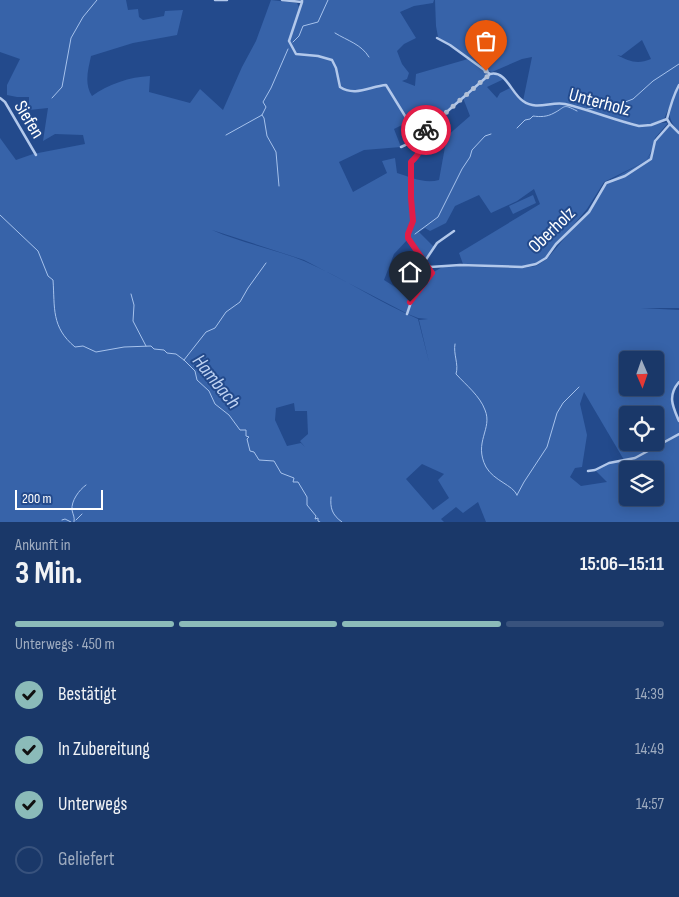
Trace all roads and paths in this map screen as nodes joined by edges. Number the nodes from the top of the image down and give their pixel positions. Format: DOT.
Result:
graph roads {
  1 [pos="215,0"];
  2 [pos="226,0"];
  3 [pos="282,0"];
  4 [pos="302,1"];
  5 [pos="437,38"];
  6 [pos="490,74"];
  7 [pos="679,85"];
  8 [pos="0,98"];
  9 [pos="667,119"];
  10 [pos="670,124"];
  11 [pos="679,133"];
  12 [pos="418,137"];
  13 [pos="418,142"];
  14 [pos="401,147"];
  15 [pos="36,155"];
  16 [pos="454,231"];
  17 [pos="425,261"];
  18 [pos="430,268"];
  19 [pos="407,314"];
  20 [pos="679,382"];
  21 [pos="679,421"];
  22 [pos="679,434"];
  23 [pos="588,471"];
  1 -- 2 [label="street"];
  3 -- 4 [label="street"];
  4 -- 12 [label="street"];
  5 -- 6 [label="street, Unterholz"];
  6 -- 9 [label="street, Unterholz"];
  6 -- 12 [label="street"];
  7 -- 9 [label="street"];
  8 -- 15 [label="street, Siefen"];
  9 -- 10 [label="street"];
  10 -- 11 [label="street"];
  10 -- 18 [label="street, Oberholz"];
  12 -- 13 [label="street"];
  13 -- 14 [label="street"];
  13 -- 17 [label="street"];
  16 -- 17 [label="street"];
  17 -- 18 [label="street"];
  18 -- 19 [label="street"];
  20 -- 21 [label="street"];
  22 -- 23 [label="street"];
}
